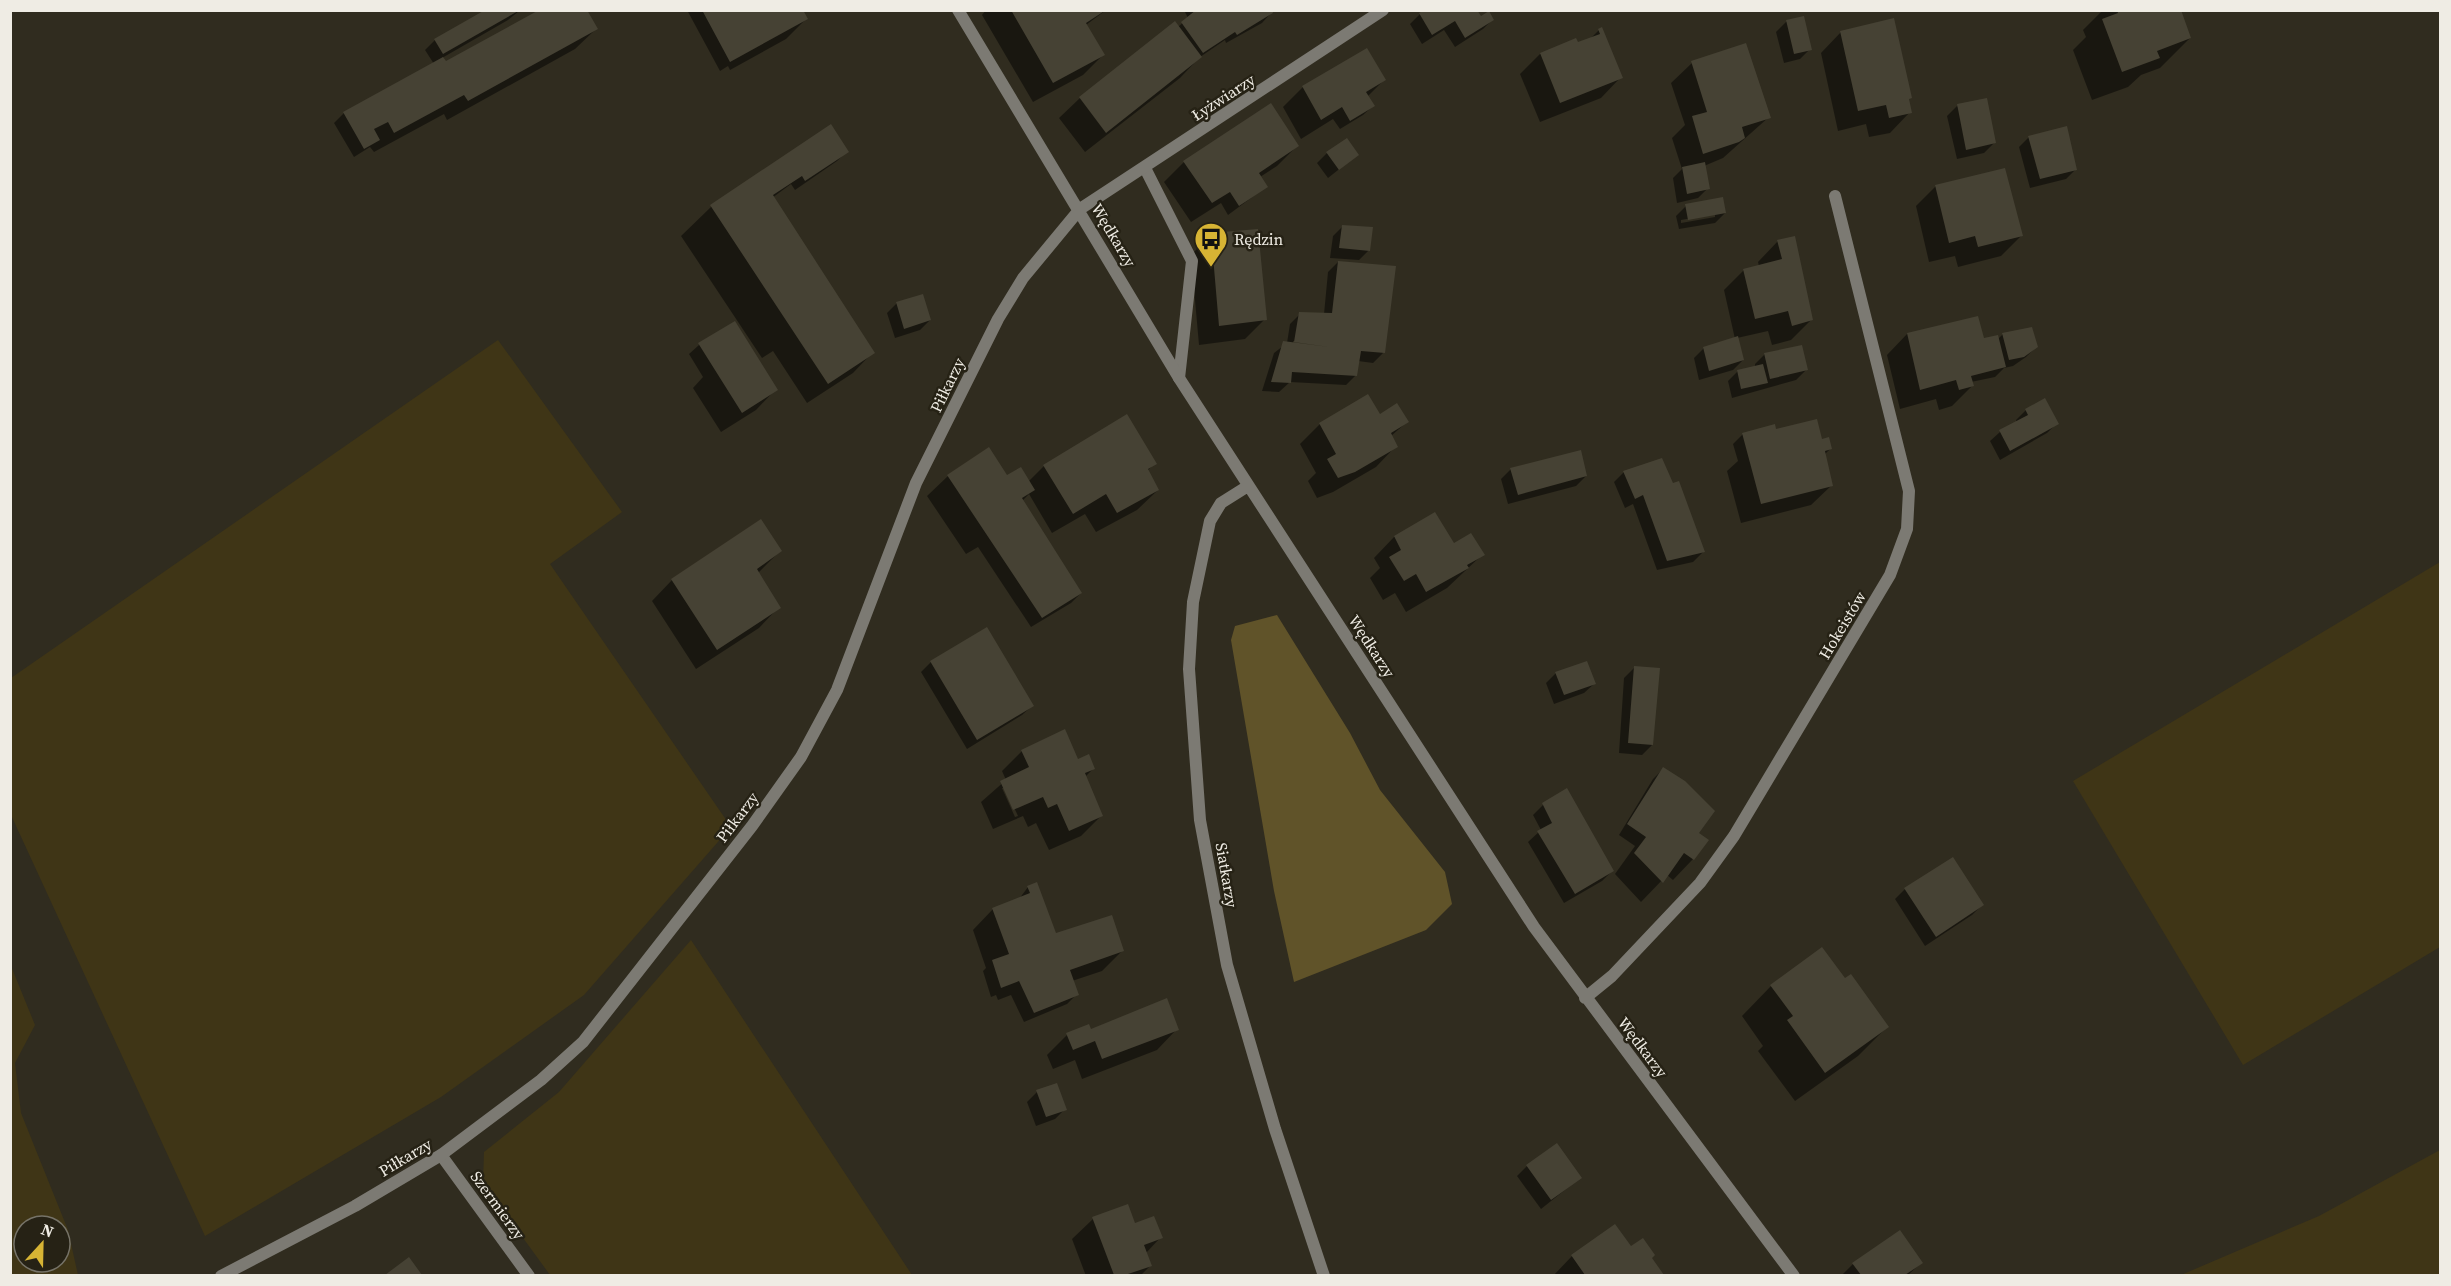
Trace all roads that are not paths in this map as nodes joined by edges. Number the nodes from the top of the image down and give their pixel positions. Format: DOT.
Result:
graph roads {
  1 [pos="958,10"];
  2 [pos="1383,10"];
  3 [pos="1145,168"];
  4 [pos="1835,196"];
  5 [pos="1080,209"];
  6 [pos="1179,378"];
  7 [pos="1248,486"];
  8 [pos="1584,998"];
  9 [pos="441,1155"];
  10 [pos="221,1275"];
  11 [pos="529,1275"];
  12 [pos="1324,1275"];
  13 [pos="1794,1275"];
  1 -- 5 [label="street, Wędkarzy"];
  2 -- 3 [label="street, Łyżwiarzy"];
  3 -- 5 [label="street, Łyżwiarzy"];
  3 -- 6 [label="street"];
  4 -- 8 [label="street, Hokeistów"];
  5 -- 6 [label="street, Wędkarzy"];
  5 -- 9 [label="street, Piłkarzy"];
  6 -- 7 [label="street, Wędkarzy"];
  7 -- 8 [label="street, Wędkarzy"];
  7 -- 12 [label="street, Siatkarzy"];
  8 -- 13 [label="street, Wędkarzy"];
  9 -- 10 [label="street, Piłkarzy"];
  9 -- 11 [label="street, Szermierzy"];
}
